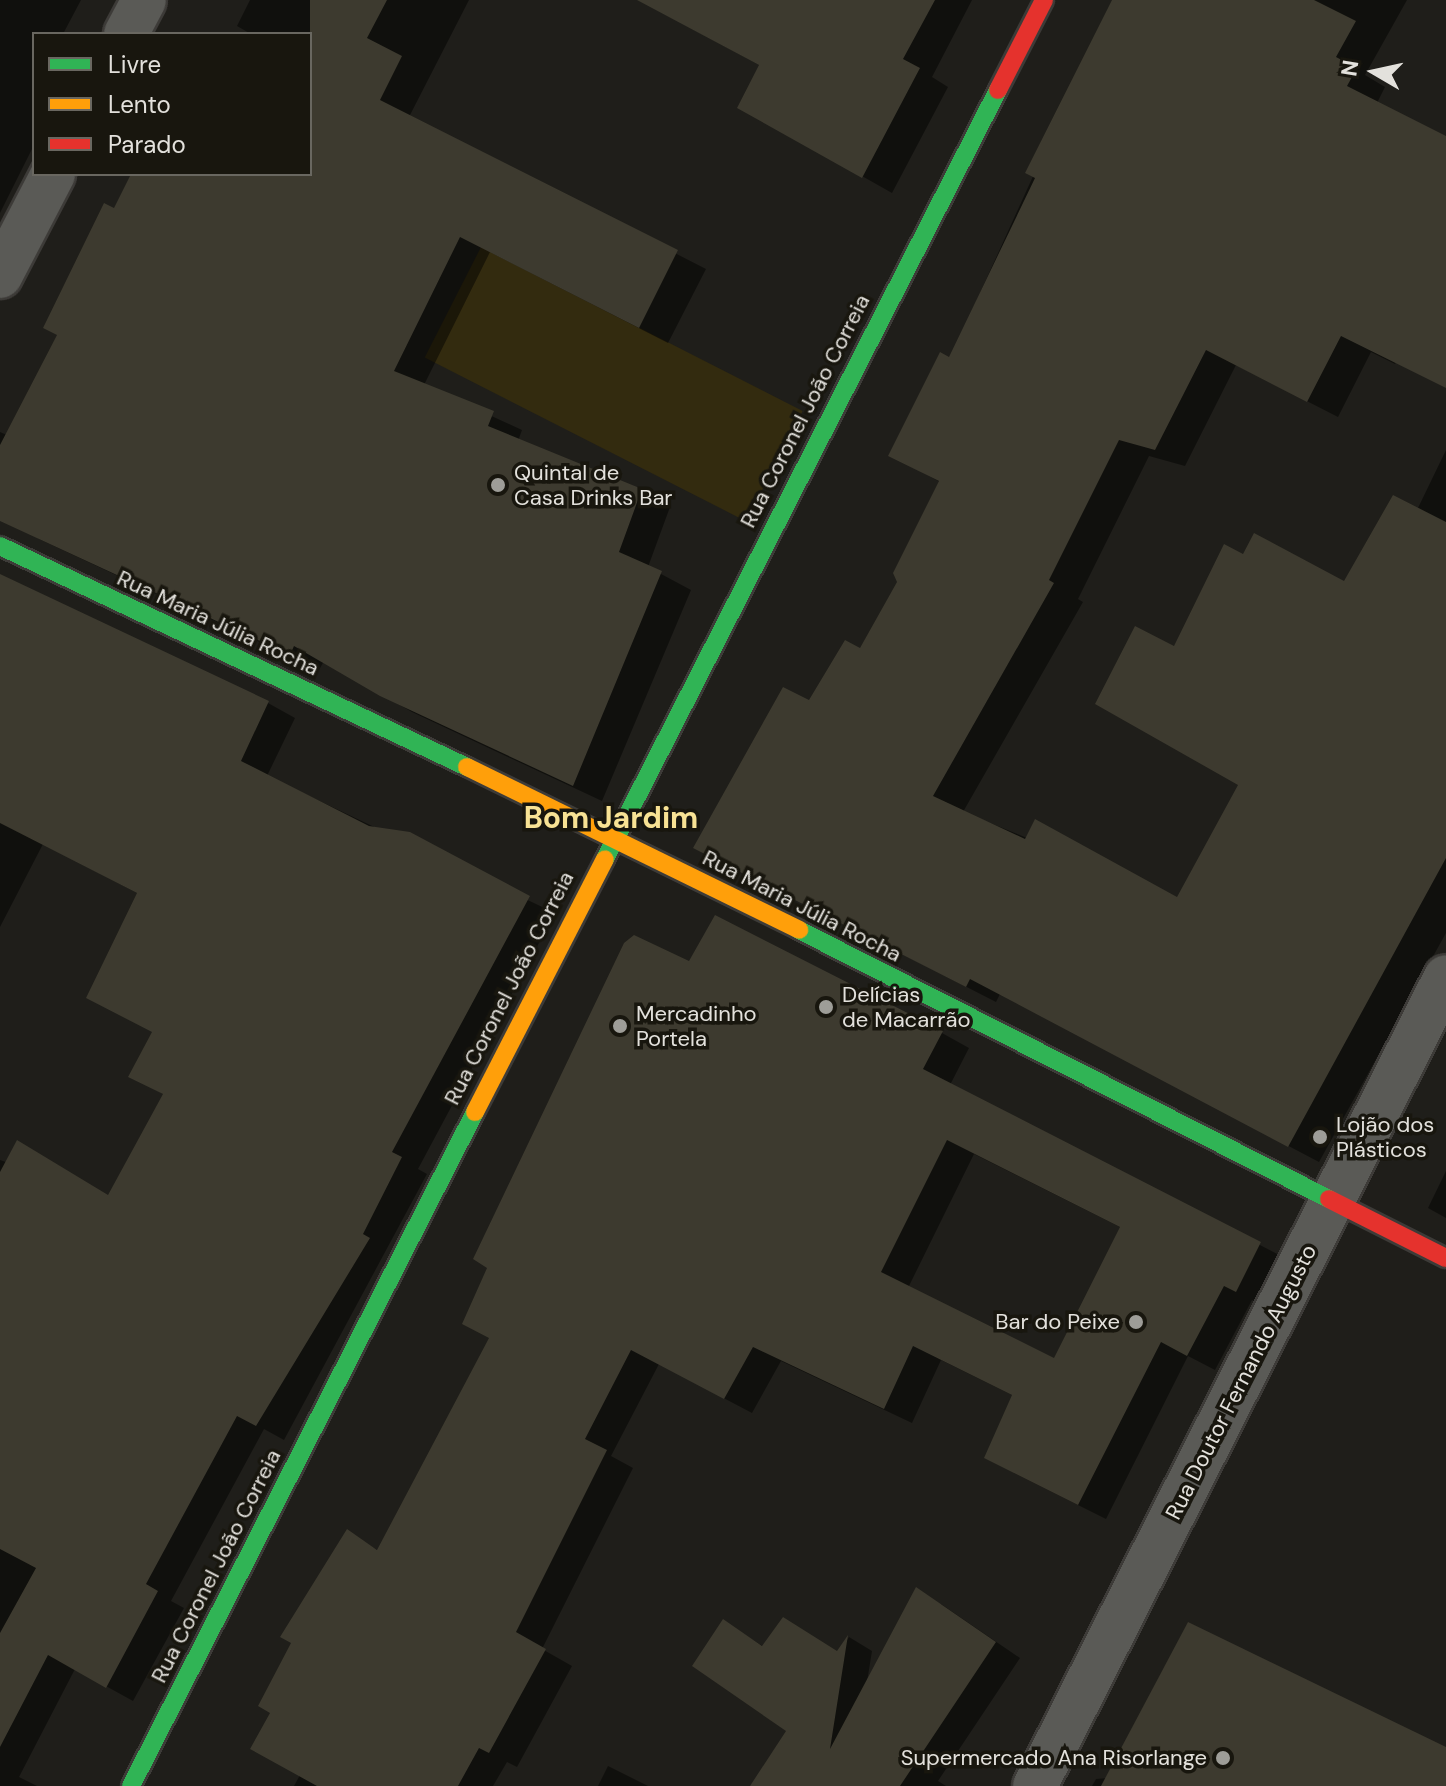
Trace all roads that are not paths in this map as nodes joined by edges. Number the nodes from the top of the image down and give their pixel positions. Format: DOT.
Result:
graph roads {
  1 [pos="144,0"];
  2 [pos="1044,0"];
  3 [pos="127,32"];
  4 [pos="52,176"];
  5 [pos="0,276"];
  6 [pos="0,546"];
  7 [pos="613,836"];
  8 [pos="1446,977"];
  9 [pos="1332,1202"];
  10 [pos="1446,1258"];
  11 [pos="131,1786"];
  12 [pos="1035,1786"];
  1 -- 3 [label="street"];
  2 -- 7 [label="street, Rua Coronel João Correia"];
  4 -- 5 [label="street"];
  6 -- 7 [label="street, Rua Maria Júlia Rocha"];
  7 -- 9 [label="street, Rua Maria Júlia Rocha"];
  7 -- 11 [label="street, Rua Coronel João Correia"];
  8 -- 9 [label="street, Rua Doutor Fernando Augusto"];
  9 -- 10 [label="street, Rua Maria Júlia Rocha"];
  9 -- 12 [label="street, Rua Doutor Fernando Augusto"];
}
